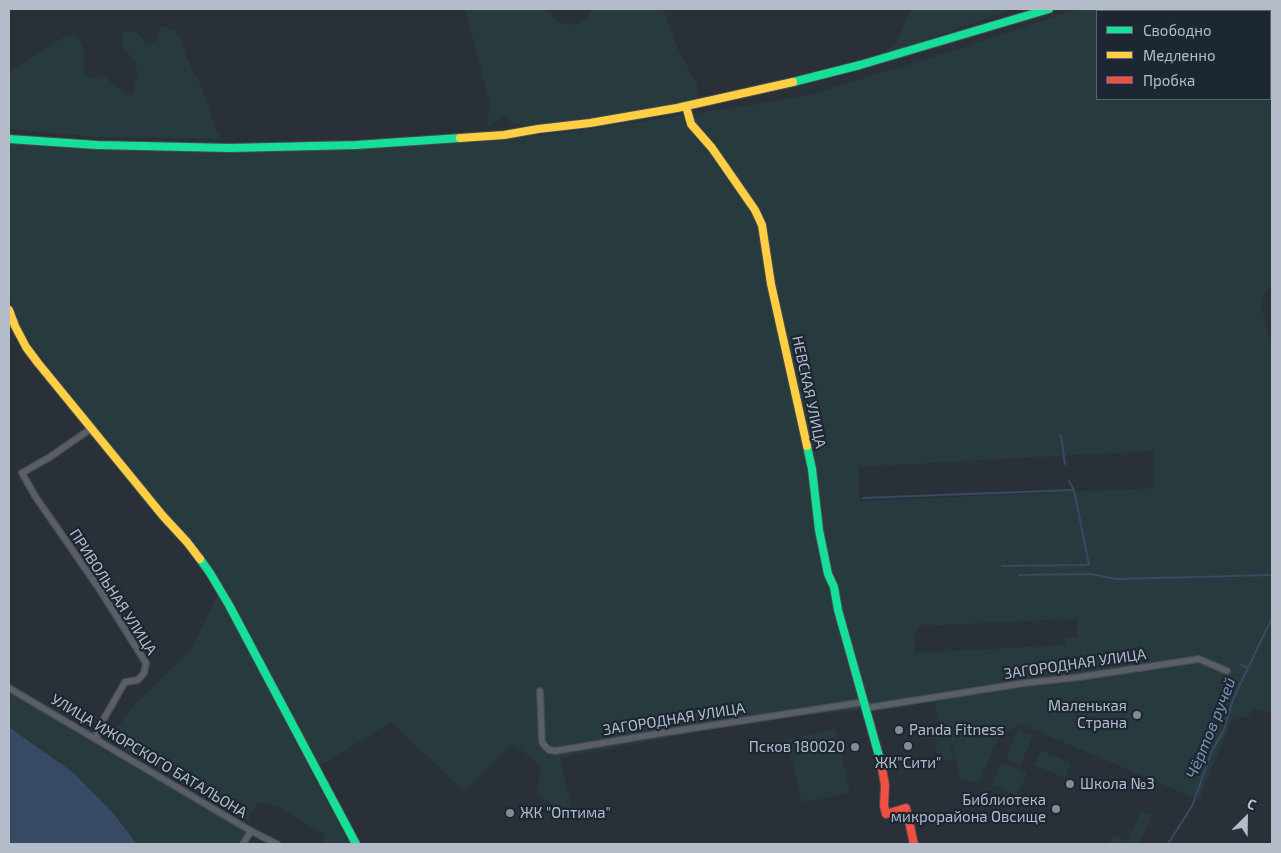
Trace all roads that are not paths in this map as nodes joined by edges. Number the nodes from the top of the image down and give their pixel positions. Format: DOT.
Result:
graph roads {
  1 [pos="1049,9"];
  2 [pos="686,106"];
  3 [pos="9,138"];
  4 [pos="9,310"];
  5 [pos="92,428"];
  6 [pos="1227,671"];
  7 [pos="9,688"];
  8 [pos="540,691"];
  9 [pos="865,705"];
  10 [pos="97,740"];
  11 [pos="251,832"];
  12 [pos="243,844"];
  13 [pos="277,844"];
  14 [pos="356,844"];
  15 [pos="914,844"];
  1 -- 2 [label="main road"];
  2 -- 3 [label="main road"];
  2 -- 9 [label="main road, НЕВСКАЯ УЛИЦА"];
  4 -- 5 [label="main road"];
  5 -- 10 [label="street, ПРИВОЛЬНАЯ УЛИЦА"];
  5 -- 14 [label="main road"];
  6 -- 9 [label="street, ЗАГОРОДНАЯ УЛИЦА"];
  7 -- 10 [label="street, УЛИЦА ИЖОРСКОГО БАТАЛЬОНА"];
  8 -- 9 [label="street, ЗАГОРОДНАЯ УЛИЦА"];
  9 -- 15 [label="main road, НЕВСКАЯ УЛИЦА"];
  10 -- 11 [label="street, УЛИЦА ИЖОРСКОГО БАТАЛЬОНА"];
  11 -- 12 [label="street"];
  11 -- 13 [label="street, УЛИЦА ИЖОРСКОГО БАТАЛЬОНА"];
}
